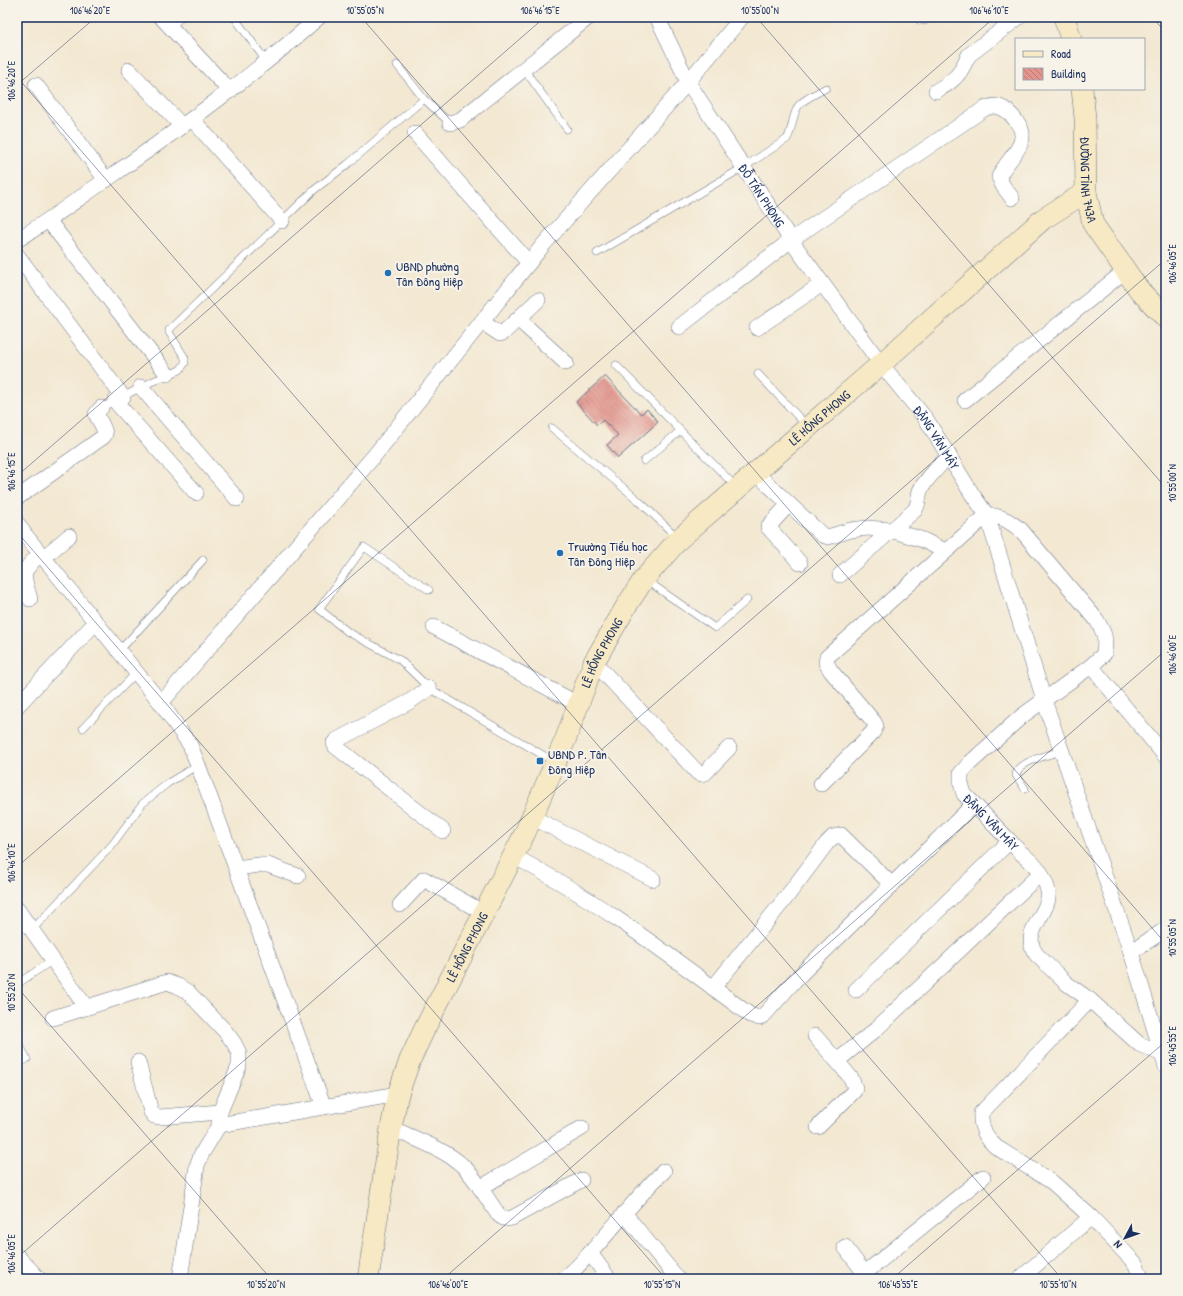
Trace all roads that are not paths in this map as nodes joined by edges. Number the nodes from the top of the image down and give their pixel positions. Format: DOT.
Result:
graph roads {
  1 [pos="234,17"];
  2 [pos="318,17"];
  3 [pos="589,17"];
  4 [pos="657,17"];
  5 [pos="742,17"];
  6 [pos="1020,17"];
  7 [pos="171,20"];
  8 [pos="266,61"];
  9 [pos="397,65"];
  10 [pos="524,69"];
  11 [pos="129,70"];
  12 [pos="688,82"];
  13 [pos="36,85"];
  14 [pos="826,88"];
  15 [pos="1082,90"];
  16 [pos="230,91"];
  17 [pos="936,91"];
  18 [pos="424,99"];
  19 [pos="187,122"];
  20 [pos="450,123"];
  21 [pos="567,129"];
  22 [pos="414,133"];
  23 [pos="744,167"];
  24 [pos="106,180"];
  25 [pos="1086,192"];
  26 [pos="1012,198"];
  27 [pos="48,220"];
  28 [pos="282,221"];
  29 [pos="17,240"];
  30 [pos="791,240"];
  31 [pos="596,253"];
  32 [pos="17,255"];
  33 [pos="529,263"];
  34 [pos="1125,271"];
  35 [pos="822,284"];
  36 [pos="538,300"];
  37 [pos="1166,318"];
  38 [pos="518,319"];
  39 [pos="482,322"];
  40 [pos="679,327"];
  41 [pos="757,328"];
  42 [pos="566,363"];
  43 [pos="881,364"];
  44 [pos="616,365"];
  45 [pos="167,374"];
  46 [pos="758,374"];
  47 [pos="141,387"];
  48 [pos="119,399"];
  49 [pos="965,400"];
  50 [pos="101,408"];
  51 [pos="552,428"];
  52 [pos="808,428"];
  53 [pos="680,431"];
  54 [pos="949,455"];
  55 [pos="644,461"];
  56 [pos="756,473"];
  57 [pos="738,488"];
  58 [pos="196,493"];
  59 [pos="17,498"];
  60 [pos="237,499"];
  61 [pos="789,504"];
  62 [pos="987,514"];
  63 [pos="17,523"];
  64 [pos="891,530"];
  65 [pos="69,536"];
  66 [pos="679,539"];
  67 [pos="21,541"];
  68 [pos="945,551"];
  69 [pos="42,556"];
  70 [pos="203,560"];
  71 [pos="800,563"];
  72 [pos="840,575"];
  73 [pos="644,579"];
  74 [pos="429,590"];
  75 [pos="30,599"];
  76 [pos="747,600"];
  77 [pos="96,622"];
  78 [pos="434,627"];
  79 [pos="119,651"];
  80 [pos="594,662"];
  81 [pos="1090,666"];
  82 [pos="136,673"];
  83 [pos="429,688"];
  84 [pos="1044,700"];
  85 [pos="161,704"];
  86 [pos="578,704"];
  87 [pos="17,706"];
  88 [pos="83,728"];
  89 [pos="728,748"];
  90 [pos="1061,751"];
  91 [pos="1166,757"];
  92 [pos="555,762"];
  93 [pos="198,765"];
  94 [pos="821,784"];
  95 [pos="1026,789"];
  96 [pos="974,804"];
  97 [pos="532,817"];
  98 [pos="443,831"];
  99 [pos="1010,841"];
  100 [pos="513,856"];
  101 [pos="236,868"];
  102 [pos="1041,873"];
  103 [pos="298,876"];
  104 [pos="652,879"];
  105 [pos="892,885"];
  106 [pos="400,905"];
  107 [pos="17,909"];
  108 [pos="484,913"];
  109 [pos="1166,929"];
  110 [pos="32,930"];
  111 [pos="1131,952"];
  112 [pos="53,960"];
  113 [pos="17,984"];
  114 [pos="713,988"];
  115 [pos="856,990"];
  116 [pos="1090,1000"];
  117 [pos="86,1007"];
  118 [pos="52,1018"];
  119 [pos="815,1036"];
  120 [pos="17,1040"];
  121 [pos="1165,1058"];
  122 [pos="837,1061"];
  123 [pos="138,1062"];
  124 [pos="17,1064"];
  125 [pos="398,1094"];
  126 [pos="324,1107"];
  127 [pos="219,1118"];
  128 [pos="818,1127"];
  129 [pos="391,1128"];
  130 [pos="582,1128"];
  131 [pos="664,1171"];
  132 [pos="983,1177"];
  133 [pos="581,1180"];
  134 [pos="480,1188"];
  135 [pos="624,1213"];
  136 [pos="1091,1217"];
  137 [pos="845,1247"];
  138 [pos="590,1253"];
  139 [pos="17,1256"];
  140 [pos="866,1276"];
  141 [pos="1022,1277"];
  142 [pos="39,1279"];
  143 [pos="180,1279"];
  144 [pos="368,1279"];
  145 [pos="564,1279"];
  146 [pos="609,1279"];
  147 [pos="678,1279"];
  148 [pos="1142,1279"];
  1 -- 8 [label="lane"];
  2 -- 8 [label="street"];
  3 -- 10 [label="street"];
  4 -- 12 [label="street, ĐỖ TẤN PHONG"];
  5 -- 12 [label="street"];
  6 -- 17 [label="street"];
  7 -- 16 [label="street"];
  8 -- 16 [label="street"];
  9 -- 18 [label="lane"];
  10 -- 20 [label="street"];
  10 -- 21 [label="lane"];
  11 -- 19 [label="street"];
  12 -- 23 [label="street, ĐỖ TẤN PHONG"];
  12 -- 33 [label="street"];
  13 -- 24 [label="street"];
  14 -- 23 [label="lane"];
  15 -- 25 [label="main road, ĐƯỜNG TỈNH 743A"];
  16 -- 19 [label="street"];
  18 -- 20 [label="lane"];
  18 -- 28 [label="lane"];
  19 -- 24 [label="street"];
  19 -- 28 [label="street"];
  22 -- 33 [label="street"];
  23 -- 30 [label="street, ĐỖ TẤN PHONG"];
  23 -- 31 [label="lane"];
  24 -- 27 [label="street"];
  25 -- 34 [label="main road, ĐƯỜNG TỈNH 743A"];
  25 -- 43 [label="main road, LÊ HỒNG PHONG"];
  26 -- 30 [label="street"];
  27 -- 29 [label="street"];
  27 -- 45 [label="street"];
  28 -- 45 [label="lane"];
  30 -- 35 [label="street, ĐỖ TẤN PHONG"];
  30 -- 40 [label="street"];
  32 -- 48 [label="street"];
  33 -- 39 [label="street"];
  34 -- 37 [label="main road, ĐƯỜNG TỈNH 743A"];
  34 -- 49 [label="street"];
  35 -- 41 [label="street"];
  35 -- 43 [label="street, ĐỖ TẤN PHONG"];
  36 -- 38 [label="street"];
  38 -- 39 [label="street"];
  38 -- 42 [label="street"];
  39 -- 85 [label="street"];
  43 -- 52 [label="main road, LÊ HỒNG PHONG"];
  43 -- 54 [label="street, ĐẶNG VĂN MÂY"];
  44 -- 53 [label="lane"];
  45 -- 47 [label="lane"];
  46 -- 52 [label="lane"];
  47 -- 48 [label="lane"];
  47 -- 60 [label="street"];
  48 -- 50 [label="lane"];
  48 -- 58 [label="street"];
  50 -- 59 [label="street"];
  51 -- 66 [label="lane"];
  52 -- 56 [label="main road, LÊ HỒNG PHONG"];
  53 -- 55 [label="lane"];
  53 -- 57 [label="lane"];
  54 -- 62 [label="street, ĐẶNG VĂN MÂY"];
  54 -- 64 [label="street"];
  56 -- 57 [label="main road, LÊ HỒNG PHONG"];
  56 -- 61 [label="street"];
  57 -- 66 [label="main road, LÊ HỒNG PHONG"];
  61 -- 64 [label="street"];
  61 -- 71 [label="street"];
  62 -- 68 [label="street"];
  62 -- 81 [label="street, ĐẶNG VĂN MÂY"];
  62 -- 84 [label="street, ĐẶNG VĂN MÂY"];
  63 -- 67 [label="street"];
  64 -- 68 [label="street"];
  64 -- 72 [label="street"];
  65 -- 69 [label="street"];
  66 -- 73 [label="main road, LÊ HỒNG PHONG"];
  67 -- 69 [label="street"];
  68 -- 94 [label="street"];
  69 -- 75 [label="street"];
  69 -- 77 [label="street"];
  70 -- 79 [label="lane"];
  73 -- 76 [label="lane"];
  73 -- 80 [label="main road, LÊ HỒNG PHONG"];
  74 -- 83 [label="lane"];
  77 -- 79 [label="street"];
  77 -- 87 [label="street"];
  78 -- 86 [label="street"];
  79 -- 82 [label="street"];
  80 -- 86 [label="main road, LÊ HỒNG PHONG"];
  80 -- 89 [label="street"];
  81 -- 84 [label="street, ĐẶNG VĂN MÂY"];
  81 -- 91 [label="street"];
  82 -- 85 [label="street"];
  82 -- 88 [label="lane"];
  83 -- 92 [label="lane"];
  83 -- 98 [label="street"];
  84 -- 90 [label="street, ĐẶNG VĂN MÂY"];
  84 -- 96 [label="street, ĐẶNG VĂN MÂY"];
  85 -- 93 [label="street"];
  86 -- 92 [label="main road, LÊ HỒNG PHONG"];
  90 -- 95 [label="lane"];
  90 -- 111 [label="street, ĐẶNG VĂN MÂY"];
  92 -- 97 [label="main road, LÊ HỒNG PHONG"];
  93 -- 101 [label="street"];
  93 -- 110 [label="lane"];
  96 -- 99 [label="street, ĐẶNG VĂN MÂY"];
  96 -- 105 [label="street"];
  97 -- 100 [label="main road, LÊ HỒNG PHONG"];
  97 -- 104 [label="street"];
  99 -- 102 [label="street, ĐẶNG VĂN MÂY"];
  99 -- 115 [label="street"];
  100 -- 108 [label="main road, LÊ HỒNG PHONG"];
  100 -- 114 [label="street"];
  101 -- 103 [label="street"];
  101 -- 126 [label="street"];
  102 -- 116 [label="street, ĐẶNG VĂN MÂY"];
  102 -- 122 [label="street"];
  105 -- 114 [label="street"];
  105 -- 114 [label="street"];
  106 -- 108 [label="street"];
  107 -- 110 [label="street"];
  108 -- 125 [label="main road, LÊ HỒNG PHONG"];
  109 -- 111 [label="street"];
  110 -- 112 [label="street"];
  111 -- 121 [label="street, ĐẶNG VĂN MÂY"];
  112 -- 113 [label="lane"];
  112 -- 117 [label="street"];
  116 -- 121 [label="street, ĐẶNG VĂN MÂY"];
  116 -- 136 [label="street"];
  117 -- 118 [label="street"];
  117 -- 127 [label="street"];
  119 -- 122 [label="street"];
  120 -- 124 [label="lane"];
  122 -- 128 [label="street"];
  123 -- 127 [label="street"];
  125 -- 126 [label="street"];
  125 -- 129 [label="main road, LÊ HỒNG PHONG"];
  126 -- 127 [label="street"];
  127 -- 143 [label="street"];
  129 -- 134 [label="street"];
  129 -- 144 [label="main road, LÊ HỒNG PHONG"];
  130 -- 134 [label="street"];
  131 -- 135 [label="street"];
  132 -- 140 [label="street"];
  133 -- 134 [label="street"];
  135 -- 138 [label="street"];
  135 -- 147 [label="street"];
  136 -- 141 [label="street"];
  136 -- 148 [label="street"];
  137 -- 140 [label="street"];
  138 -- 145 [label="street"];
  138 -- 146 [label="street"];
  139 -- 142 [label="street"];
}
